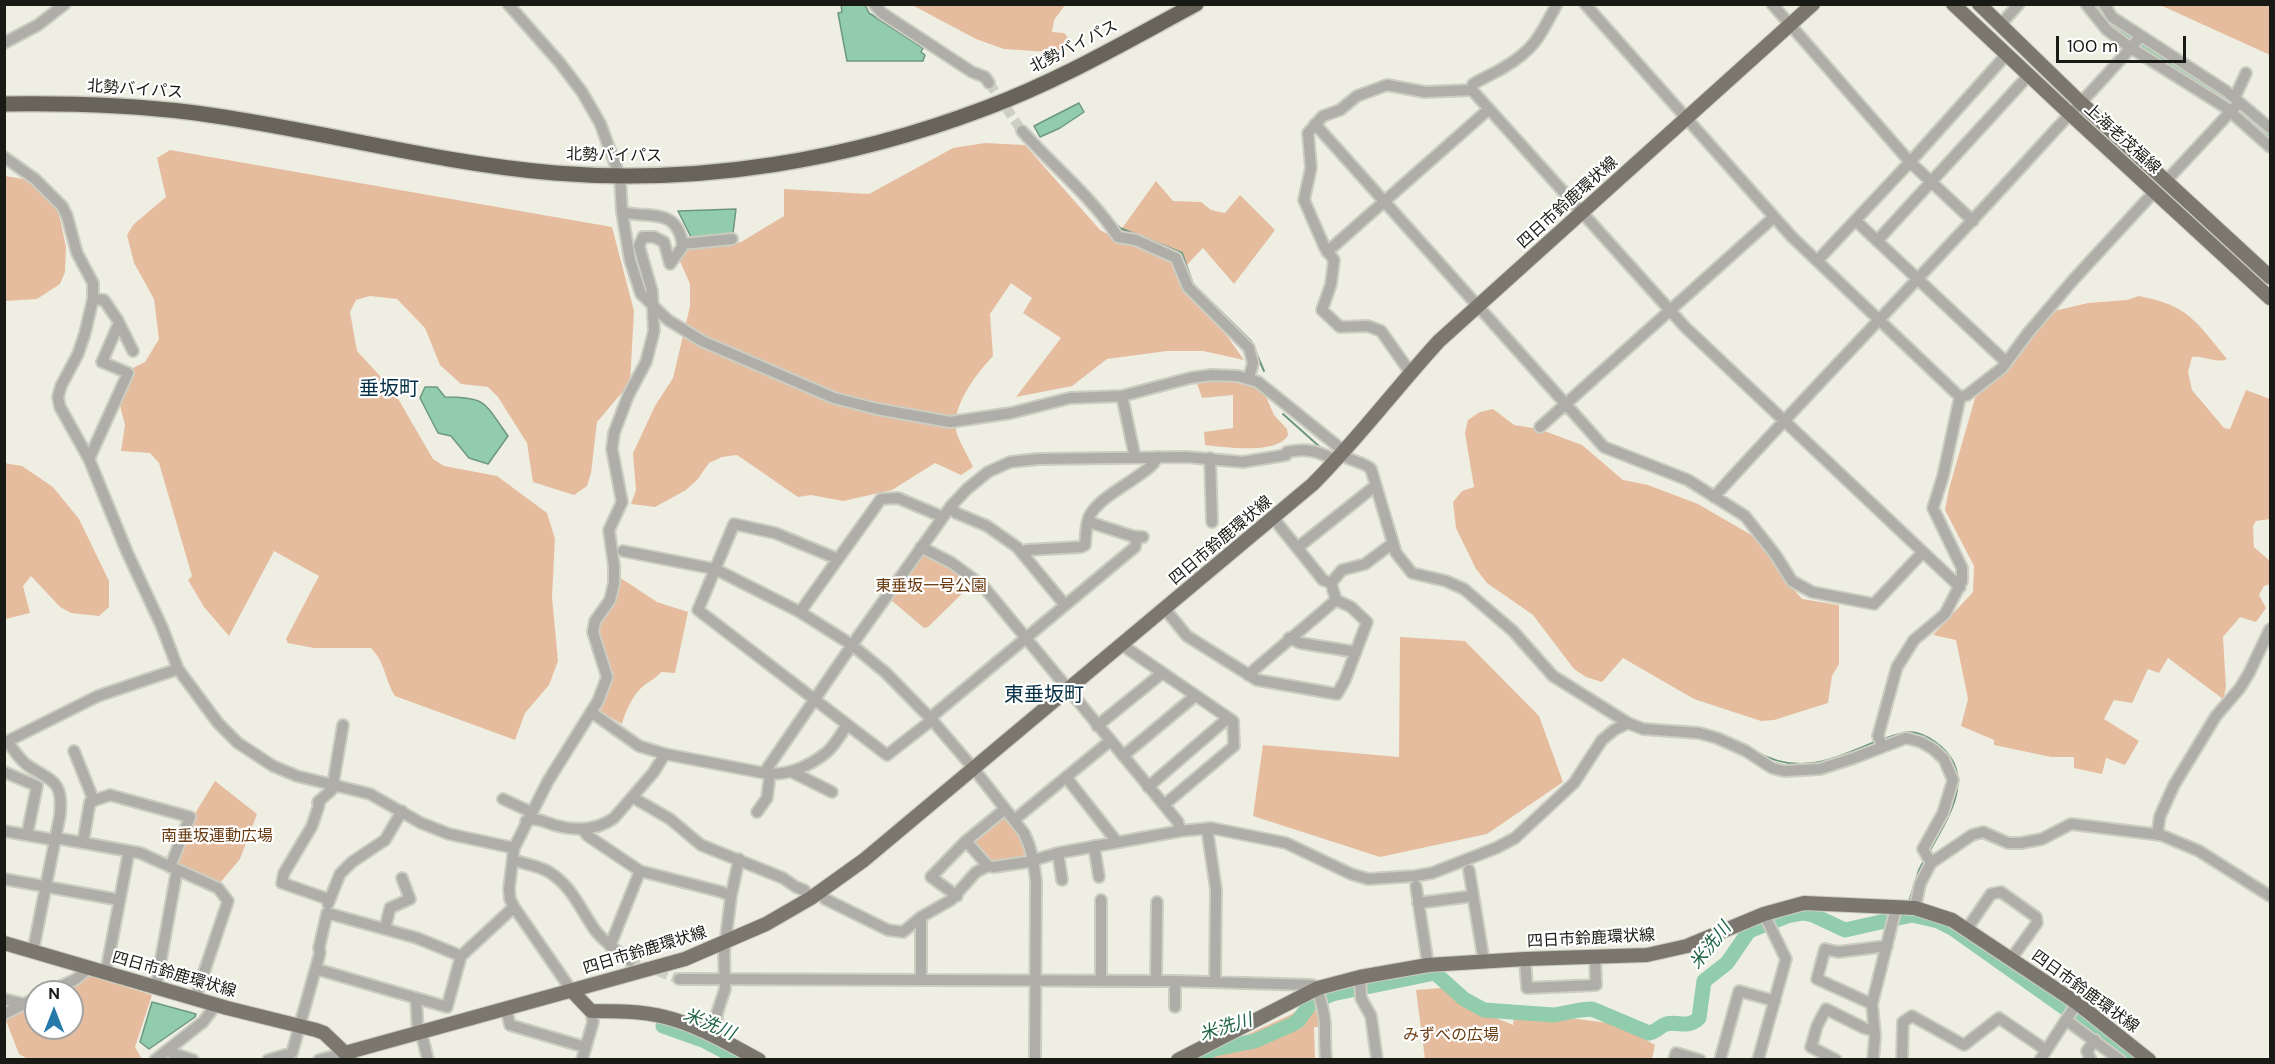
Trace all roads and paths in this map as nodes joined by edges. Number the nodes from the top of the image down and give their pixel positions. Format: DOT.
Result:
graph roads {
  1 [pos="65,4"];
  2 [pos="508,4"];
  3 [pos="874,4"];
  4 [pos="1196,4"];
  5 [pos="1557,4"];
  6 [pos="1585,4"];
  7 [pos="1772,4"];
  8 [pos="1813,4"];
  9 [pos="1953,4"];
  10 [pos="1979,4"];
  11 [pos="2019,4"];
  12 [pos="2086,4"];
  13 [pos="2104,4"];
  14 [pos="1790,25"];
  15 [pos="2000,25"];
  16 [pos="2140,37"];
  17 [pos="4,43"];
  18 [pos="2131,47"];
  19 [pos="2007,54"];
  20 [pos="2246,73"];
  21 [pos="2028,76"];
  22 [pos="989,83"];
  23 [pos="1472,90"];
  24 [pos="2080,102"];
  25 [pos="4,104"];
  26 [pos="2235,105"];
  27 [pos="1489,109"];
  28 [pos="2070,114"];
  29 [pos="1687,119"];
  30 [pos="1315,124"];
  31 [pos="2271,128"];
  32 [pos="1022,131"];
  33 [pos="2271,147"];
  34 [pos="4,157"];
  35 [pos="1910,161"];
  36 [pos="620,177"];
  37 [pos="2166,181"];
  38 [pos="1931,182"];
  39 [pos="2155,191"];
  40 [pos="1384,201"];
  41 [pos="622,212"];
  42 [pos="1582,212"];
  43 [pos="1774,217"];
  44 [pos="1856,221"];
  45 [pos="1973,221"];
  46 [pos="732,239"];
  47 [pos="1877,241"];
  48 [pos="1327,252"];
  49 [pos="678,253"];
  50 [pos="1817,261"];
  51 [pos="2271,277"];
  52 [pos="1918,280"];
  53 [pos="2271,298"];
  54 [pos="93,299"];
  55 [pos="653,305"];
  56 [pos="1477,306"];
  57 [pos="1670,311"];
  58 [pos="1880,321"];
  59 [pos="119,323"];
  60 [pos="133,351"];
  61 [pos="2006,362"];
  62 [pos="1410,372"];
  63 [pos="1249,378"];
  64 [pos="1122,396"];
  65 [pos="1960,397"];
  66 [pos="1565,404"];
  67 [pos="1783,421"];
  68 [pos="1540,426"];
  69 [pos="1341,456"];
  70 [pos="1136,457"];
  71 [pos="1158,457"];
  72 [pos="89,459"];
  73 [pos="1210,459"];
  74 [pos="1375,486"];
  75 [pos="1714,497"];
  76 [pos="951,506"];
  77 [pos="943,517"];
  78 [pos="1274,519"];
  79 [pos="1089,522"];
  80 [pos="1212,522"];
  81 [pos="1390,545"];
  82 [pos="921,548"];
  83 [pos="1297,548"];
  84 [pos="623,552"];
  85 [pos="1923,552"];
  86 [pos="1022,553"];
  87 [pos="838,559"];
  88 [pos="715,569"];
  89 [pos="1331,583"];
  90 [pos="1960,587"];
  91 [pos="1336,600"];
  92 [pos="1065,605"];
  93 [pos="1165,609"];
  94 [pos="800,612"];
  95 [pos="2271,629"];
  96 [pos="1025,638"];
  97 [pos="1289,638"];
  98 [pos="852,645"];
  99 [pos="1122,645"];
  100 [pos="1356,652"];
  101 [pos="178,669"];
  102 [pos="1161,674"];
  103 [pos="1248,675"];
  104 [pos="1068,690"];
  105 [pos="1195,696"];
  106 [pos="814,700"];
  107 [pos="591,712"];
  108 [pos="1228,718"];
  109 [pos="931,719"];
  110 [pos="1628,723"];
  111 [pos="847,725"];
  112 [pos="343,726"];
  113 [pos="1097,726"];
  114 [pos="1110,741"];
  115 [pos="6,742"];
  116 [pos="1882,743"];
  117 [pos="74,752"];
  118 [pos="665,754"];
  119 [pos="1123,756"];
  120 [pos="974,769"];
  121 [pos="4,772"];
  122 [pos="792,772"];
  123 [pos="767,773"];
  124 [pos="1065,777"];
  125 [pos="335,785"];
  126 [pos="1148,786"];
  127 [pos="832,792"];
  128 [pos="632,797"];
  129 [pos="503,799"];
  130 [pos="94,801"];
  131 [pos="1164,805"];
  132 [pos="1005,809"];
  133 [pos="402,811"];
  134 [pos="757,812"];
  135 [pos="529,816"];
  136 [pos="1014,820"];
  137 [pos="582,829"];
  138 [pos="1207,829"];
  139 [pos="4,831"];
  140 [pos="1180,831"];
  141 [pos="27,835"];
  142 [pos="2157,835"];
  143 [pos="55,839"];
  144 [pos="966,841"];
  145 [pos="83,842"];
  146 [pos="1117,842"];
  147 [pos="1094,846"];
  148 [pos="514,848"];
  149 [pos="129,851"];
  150 [pos="1058,853"];
  151 [pos="1928,859"];
  152 [pos="513,860"];
  153 [pos="739,860"];
  154 [pos="1034,860"];
  155 [pos="988,866"];
  156 [pos="174,869"];
  157 [pos="1469,870"];
  158 [pos="640,871"];
  159 [pos="1100,877"];
  160 [pos="402,878"];
  161 [pos="4,879"];
  162 [pos="1062,880"];
  163 [pos="1416,886"];
  164 [pos="46,887"];
  165 [pos="731,896"];
  166 [pos="957,896"];
  167 [pos="1473,896"];
  168 [pos="2271,896"];
  169 [pos="328,899"];
  170 [pos="818,899"];
  171 [pos="120,900"];
  172 [pos="1101,900"];
  173 [pos="1156,902"];
  174 [pos="1418,903"];
  175 [pos="514,907"];
  176 [pos="1907,908"];
  177 [pos="327,913"];
  178 [pos="1764,916"];
  179 [pos="921,917"];
  180 [pos="1967,928"];
  181 [pos="385,929"];
  182 [pos="4,943"];
  183 [pos="726,943"];
  184 [pos="610,946"];
  185 [pos="1887,946"];
  186 [pos="33,951"];
  187 [pos="461,956"];
  188 [pos="1595,957"];
  189 [pos="1525,959"];
  190 [pos="2011,959"];
  191 [pos="630,960"];
  192 [pos="1484,962"];
  193 [pos="1428,965"];
  194 [pos="89,968"];
  195 [pos="316,969"];
  196 [pos="106,972"];
  197 [pos="679,979"];
  198 [pos="725,979"];
  199 [pos="74,980"];
  200 [pos="921,980"];
  201 [pos="1035,980"];
  202 [pos="1360,980"];
  203 [pos="1101,981"];
  204 [pos="1156,981"];
  205 [pos="1215,982"];
  206 [pos="1175,985"];
  207 [pos="156,987"];
  208 [pos="572,991"];
  209 [pos="1320,995"];
  210 [pos="417,998"];
  211 [pos="4,999"];
  212 [pos="195,999"];
  213 [pos="1774,1001"];
  214 [pos="24,1004"];
  215 [pos="1872,1004"];
  216 [pos="216,1005"];
  217 [pos="2076,1005"];
  218 [pos="1175,1007"];
  219 [pos="506,1008"];
  220 [pos="591,1011"];
  221 [pos="4,1014"];
  222 [pos="2066,1019"];
  223 [pos="300,1025"];
  224 [pos="1874,1031"];
  225 [pos="419,1032"];
  226 [pos="716,1037"];
  227 [pos="2095,1040"];
  228 [pos="585,1047"];
  229 [pos="166,1051"];
  230 [pos="2043,1055"];
  231 [pos="349,1056"];
  232 [pos="155,1059"];
  233 [pos="193,1059"];
  234 [pos="268,1059"];
  235 [pos="319,1059"];
  236 [pos="428,1059"];
  237 [pos="582,1059"];
  238 [pos="759,1059"];
  239 [pos="1035,1059"];
  240 [pos="1178,1059"];
  241 [pos="1326,1059"];
  242 [pos="1377,1059"];
  243 [pos="1674,1059"];
  244 [pos="1700,1059"];
  245 [pos="1720,1059"];
  246 [pos="1758,1059"];
  247 [pos="1836,1059"];
  248 [pos="1873,1059"];
  249 [pos="1902,1059"];
  250 [pos="2091,1059"];
  251 [pos="2121,1059"];
  252 [pos="2149,1059"];
  1 -- 17 [label="street"];
  2 -- 36 [label="street"];
  3 -- 22 [label="street"];
  4 -- 36 [label="highway, 北勢バイパス"];
  5 -- 23 [label="street"];
  6 -- 29 [label="street"];
  7 -- 14 [label="street"];
  8 -- 14 [label="main road, 四日市鈴鹿環状線"];
  9 -- 19 [label="main road, 上海老茂福線"];
  10 -- 15 [label="main road, 上海老茂福線"];
  11 -- 15 [label="street"];
  12 -- 18 [label="street"];
  13 -- 16 [label="street"];
  14 -- 29 [label="main road, 四日市鈴鹿環状線"];
  14 -- 35 [label="street"];
  15 -- 24 [label="main road, 上海老茂福線"];
  16 -- 18 [label="street"];
  16 -- 26 [label="street"];
  18 -- 24 [label="street"];
  18 -- 26 [label="street"];
  19 -- 21 [label="main road, 上海老茂福線"];
  19 -- 35 [label="street"];
  20 -- 26 [label="street"];
  21 -- 28 [label="main road, 上海老茂福線"];
  21 -- 38 [label="street"];
  23 -- 27 [label="street"];
  23 -- 30 [label="street"];
  24 -- 28 [label="street"];
  24 -- 37 [label="main road, 上海老茂福線"];
  25 -- 36 [label="highway, 北勢バイパス"];
  26 -- 31 [label="street"];
  26 -- 33 [label="street"];
  26 -- 37 [label="street"];
  27 -- 40 [label="street"];
  27 -- 42 [label="street"];
  28 -- 39 [label="main road, 上海老茂福線"];
  28 -- 45 [label="street"];
  29 -- 42 [label="main road, 四日市鈴鹿環状線"];
  29 -- 43 [label="street"];
  30 -- 40 [label="street"];
  30 -- 48 [label="street"];
  32 -- 63 [label="street"];
  34 -- 54 [label="street"];
  35 -- 38 [label="street"];
  35 -- 44 [label="street"];
  36 -- 41 [label="street"];
  37 -- 51 [label="main road, 上海老茂福線"];
  38 -- 45 [label="street"];
  38 -- 47 [label="street"];
  39 -- 53 [label="main road, 上海老茂福線"];
  39 -- 61 [label="street"];
  40 -- 48 [label="street"];
  40 -- 56 [label="street"];
  41 -- 49 [label="street"];
  41 -- 55 [label="street"];
  42 -- 56 [label="main road, 四日市鈴鹿環状線"];
  42 -- 57 [label="street"];
  43 -- 50 [label="street"];
  43 -- 57 [label="street"];
  44 -- 47 [label="street"];
  44 -- 50 [label="street"];
  45 -- 52 [label="street"];
  46 -- 49 [label="street"];
  47 -- 52 [label="street"];
  48 -- 62 [label="street"];
  49 -- 55 [label="street"];
  50 -- 58 [label="street"];
  52 -- 58 [label="street"];
  52 -- 61 [label="street"];
  54 -- 59 [label="street"];
  54 -- 72 [label="street"];
  55 -- 64 [label="street"];
  55 -- 107 [label="street"];
  56 -- 62 [label="main road, 四日市鈴鹿環状線"];
  56 -- 66 [label="street"];
  57 -- 66 [label="street"];
  57 -- 67 [label="street"];
  58 -- 65 [label="street"];
  58 -- 67 [label="street"];
  59 -- 60 [label="street"];
  59 -- 72 [label="street"];
  61 -- 65 [label="street"];
  62 -- 69 [label="main road, 四日市鈴鹿環状線"];
  63 -- 64 [label="street"];
  63 -- 69 [label="street"];
  64 -- 70 [label="street"];
  65 -- 90 [label="street"];
  66 -- 68 [label="street"];
  66 -- 75 [label="street"];
  67 -- 75 [label="street"];
  67 -- 85 [label="street"];
  69 -- 73 [label="street"];
  69 -- 74 [label="street"];
  69 -- 78 [label="main road, 四日市鈴鹿環状線"];
  70 -- 71 [label="street"];
  70 -- 76 [label="street"];
  71 -- 73 [label="street"];
  71 -- 79 [label="street"];
  72 -- 101 [label="street"];
  73 -- 80 [label="street"];
  74 -- 81 [label="street"];
  74 -- 83 [label="street"];
  75 -- 85 [label="street"];
  76 -- 77 [label="street"];
  76 -- 86 [label="street"];
  77 -- 82 [label="street"];
  77 -- 87 [label="street"];
  78 -- 83 [label="street"];
  78 -- 93 [label="main road, 四日市鈴鹿環状線"];
  79 -- 86 [label="street"];
  79 -- 92 [label="street"];
  81 -- 89 [label="street"];
  81 -- 110 [label="street"];
  82 -- 96 [label="street"];
  82 -- 98 [label="street"];
  83 -- 89 [label="street"];
  84 -- 88 [label="street"];
  85 -- 90 [label="street"];
  86 -- 92 [label="street"];
  87 -- 88 [label="street"];
  87 -- 94 [label="street"];
  88 -- 94 [label="street"];
  88 -- 106 [label="street"];
  89 -- 91 [label="street"];
  90 -- 116 [label="street"];
  91 -- 97 [label="street"];
  91 -- 100 [label="street"];
  92 -- 96 [label="street"];
  93 -- 99 [label="main road, 四日市鈴鹿環状線"];
  93 -- 103 [label="street"];
  94 -- 98 [label="street"];
  95 -- 142 [label="street"];
  96 -- 104 [label="street"];
  96 -- 109 [label="street"];
  97 -- 100 [label="street"];
  97 -- 103 [label="street"];
  98 -- 106 [label="street"];
  98 -- 109 [label="street"];
  99 -- 102 [label="street"];
  99 -- 104 [label="main road, 四日市鈴鹿環状線"];
  100 -- 103 [label="street"];
  101 -- 115 [label="street"];
  101 -- 125 [label="street"];
  102 -- 105 [label="street"];
  102 -- 113 [label="street"];
  104 -- 113 [label="street"];
  104 -- 120 [label="main road, 四日市鈴鹿環状線"];
  105 -- 108 [label="street"];
  105 -- 119 [label="street"];
  106 -- 111 [label="street"];
  106 -- 123 [label="street"];
  107 -- 118 [label="street"];
  107 -- 135 [label="street"];
  108 -- 126 [label="street"];
  108 -- 131 [label="street"];
  109 -- 111 [label="street"];
  109 -- 120 [label="street"];
  110 -- 116 [label="street"];
  110 -- 138 [label="street"];
  111 -- 122 [label="street"];
  112 -- 125 [label="street"];
  113 -- 114 [label="street"];
  114 -- 119 [label="street"];
  114 -- 124 [label="street"];
  115 -- 143 [label="street"];
  116 -- 151 [label="street"];
  117 -- 130 [label="street"];
  118 -- 123 [label="street"];
  118 -- 128 [label="street"];
  119 -- 126 [label="street"];
  120 -- 132 [label="street"];
  120 -- 170 [label="main road, 四日市鈴鹿環状線"];
  121 -- 141 [label="street"];
  122 -- 123 [label="street"];
  122 -- 127 [label="street"];
  123 -- 134 [label="street"];
  124 -- 136 [label="street"];
  124 -- 146 [label="street"];
  125 -- 133 [label="street"];
  125 -- 169 [label="street"];
  126 -- 131 [label="street"];
  128 -- 137 [label="street"];
  128 -- 153 [label="street"];
  129 -- 135 [label="street"];
  130 -- 145 [label="street"];
  130 -- 156 [label="street"];
  131 -- 140 [label="street"];
  132 -- 136 [label="street"];
  132 -- 144 [label="street"];
  133 -- 148 [label="street"];
  133 -- 169 [label="street"];
  135 -- 137 [label="street"];
  135 -- 148 [label="street"];
  136 -- 154 [label="street"];
  137 -- 158 [label="street"];
  138 -- 140 [label="street"];
  138 -- 205 [label="street"];
  139 -- 141 [label="street"];
  140 -- 146 [label="street"];
  141 -- 143 [label="street"];
  142 -- 151 [label="street"];
  142 -- 168 [label="street"];
  143 -- 145 [label="street"];
  143 -- 164 [label="street"];
  144 -- 155 [label="street"];
  144 -- 166 [label="street"];
  145 -- 149 [label="street"];
  146 -- 147 [label="street"];
  147 -- 150 [label="street"];
  147 -- 159 [label="street"];
  148 -- 152 [label="street"];
  149 -- 156 [label="street"];
  149 -- 171 [label="street"];
  150 -- 154 [label="street"];
  150 -- 162 [label="street"];
  151 -- 176 [label="street"];
  152 -- 175 [label="street"];
  152 -- 184 [label="street"];
  153 -- 165 [label="street"];
  153 -- 170 [label="street"];
  154 -- 155 [label="street"];
  154 -- 201 [label="street"];
  155 -- 166 [label="street"];
  156 -- 207 [label="street"];
  156 -- 212 [label="street"];
  157 -- 167 [label="street"];
  158 -- 165 [label="street"];
  158 -- 184 [label="street"];
  160 -- 181 [label="street"];
  161 -- 164 [label="street"];
  163 -- 174 [label="street"];
  164 -- 171 [label="street"];
  164 -- 186 [label="street"];
  165 -- 183 [label="street"];
  166 -- 179 [label="street"];
  167 -- 174 [label="street"];
  167 -- 192 [label="street"];
  169 -- 177 [label="street"];
  170 -- 179 [label="street"];
  170 -- 183 [label="main road, 四日市鈴鹿環状線"];
  171 -- 196 [label="street"];
  172 -- 203 [label="street"];
  173 -- 204 [label="street"];
  174 -- 193 [label="street"];
  175 -- 187 [label="street"];
  175 -- 208 [label="street"];
  176 -- 178 [label="main road, 四日市鈴鹿環状線"];
  176 -- 180 [label="main road, 四日市鈴鹿環状線"];
  176 -- 185 [label="street"];
  177 -- 181 [label="street"];
  177 -- 195 [label="street"];
  178 -- 188 [label="main road, 四日市鈴鹿環状線"];
  178 -- 213 [label="street"];
  179 -- 200 [label="street"];
  180 -- 190 [label="main road, 四日市鈴鹿環状線"];
  180 -- 190 [label="street"];
  181 -- 187 [label="street"];
  182 -- 186 [label="main road, 四日市鈴鹿環状線"];
  183 -- 198 [label="street"];
  183 -- 208 [label="main road, 四日市鈴鹿環状線"];
  184 -- 191 [label="street"];
  185 -- 215 [label="street"];
  185 -- 215 [label="street"];
  186 -- 194 [label="main road, 四日市鈴鹿環状線"];
  187 -- 210 [label="street"];
  188 -- 189 [label="main road, 四日市鈴鹿環状線"];
  188 -- 189 [label="street"];
  189 -- 192 [label="main road, 四日市鈴鹿環状線"];
  190 -- 217 [label="main road, 四日市鈴鹿環状線"];
  192 -- 193 [label="main road, 四日市鈴鹿環状線"];
  193 -- 202 [label="main road, 四日市鈴鹿環状線"];
  194 -- 196 [label="main road, 四日市鈴鹿環状線"];
  194 -- 199 [label="street"];
  195 -- 210 [label="street"];
  195 -- 223 [label="street"];
  196 -- 207 [label="main road, 四日市鈴鹿環状線"];
  197 -- 198 [label="street"];
  198 -- 200 [label="street"];
  198 -- 226 [label="street"];
  200 -- 201 [label="street"];
  201 -- 203 [label="street"];
  201 -- 239 [label="street"];
  202 -- 209 [label="main road, 四日市鈴鹿環状線"];
  202 -- 242 [label="street"];
  203 -- 204 [label="street"];
  204 -- 206 [label="street"];
  205 -- 206 [label="street"];
  205 -- 209 [label="street"];
  206 -- 218 [label="street"];
  207 -- 212 [label="main road, 四日市鈴鹿環状線"];
  208 -- 219 [label="main road, 四日市鈴鹿環状線"];
  208 -- 220 [label="main road, 四日市鈴鹿環状線"];
  209 -- 240 [label="main road, 四日市鈴鹿環状線"];
  209 -- 241 [label="street"];
  210 -- 225 [label="street"];
  211 -- 214 [label="street"];
  212 -- 216 [label="main road, 四日市鈴鹿環状線"];
  213 -- 245 [label="street"];
  213 -- 246 [label="street"];
  214 -- 221 [label="street"];
  215 -- 224 [label="street"];
  216 -- 223 [label="main road, 四日市鈴鹿環状線"];
  216 -- 229 [label="street"];
  217 -- 222 [label="street"];
  217 -- 252 [label="main road, 四日市鈴鹿環状線"];
  219 -- 225 [label="main road, 四日市鈴鹿環状線"];
  219 -- 228 [label="street"];
  220 -- 226 [label="main road"];
  220 -- 228 [label="street"];
  222 -- 227 [label="street"];
  222 -- 230 [label="street"];
  223 -- 231 [label="main road, 四日市鈴鹿環状線"];
  223 -- 234 [label="street"];
  224 -- 247 [label="street"];
  224 -- 248 [label="street"];
  225 -- 231 [label="main road, 四日市鈴鹿環状線"];
  225 -- 236 [label="street"];
  226 -- 238 [label="main road"];
  227 -- 250 [label="street"];
  227 -- 251 [label="street"];
  228 -- 237 [label="street"];
  229 -- 232 [label="street"];
  229 -- 233 [label="street"];
  230 -- 249 [label="street"];
  231 -- 235 [label="street"];
  243 -- 244 [label="street"];
}
